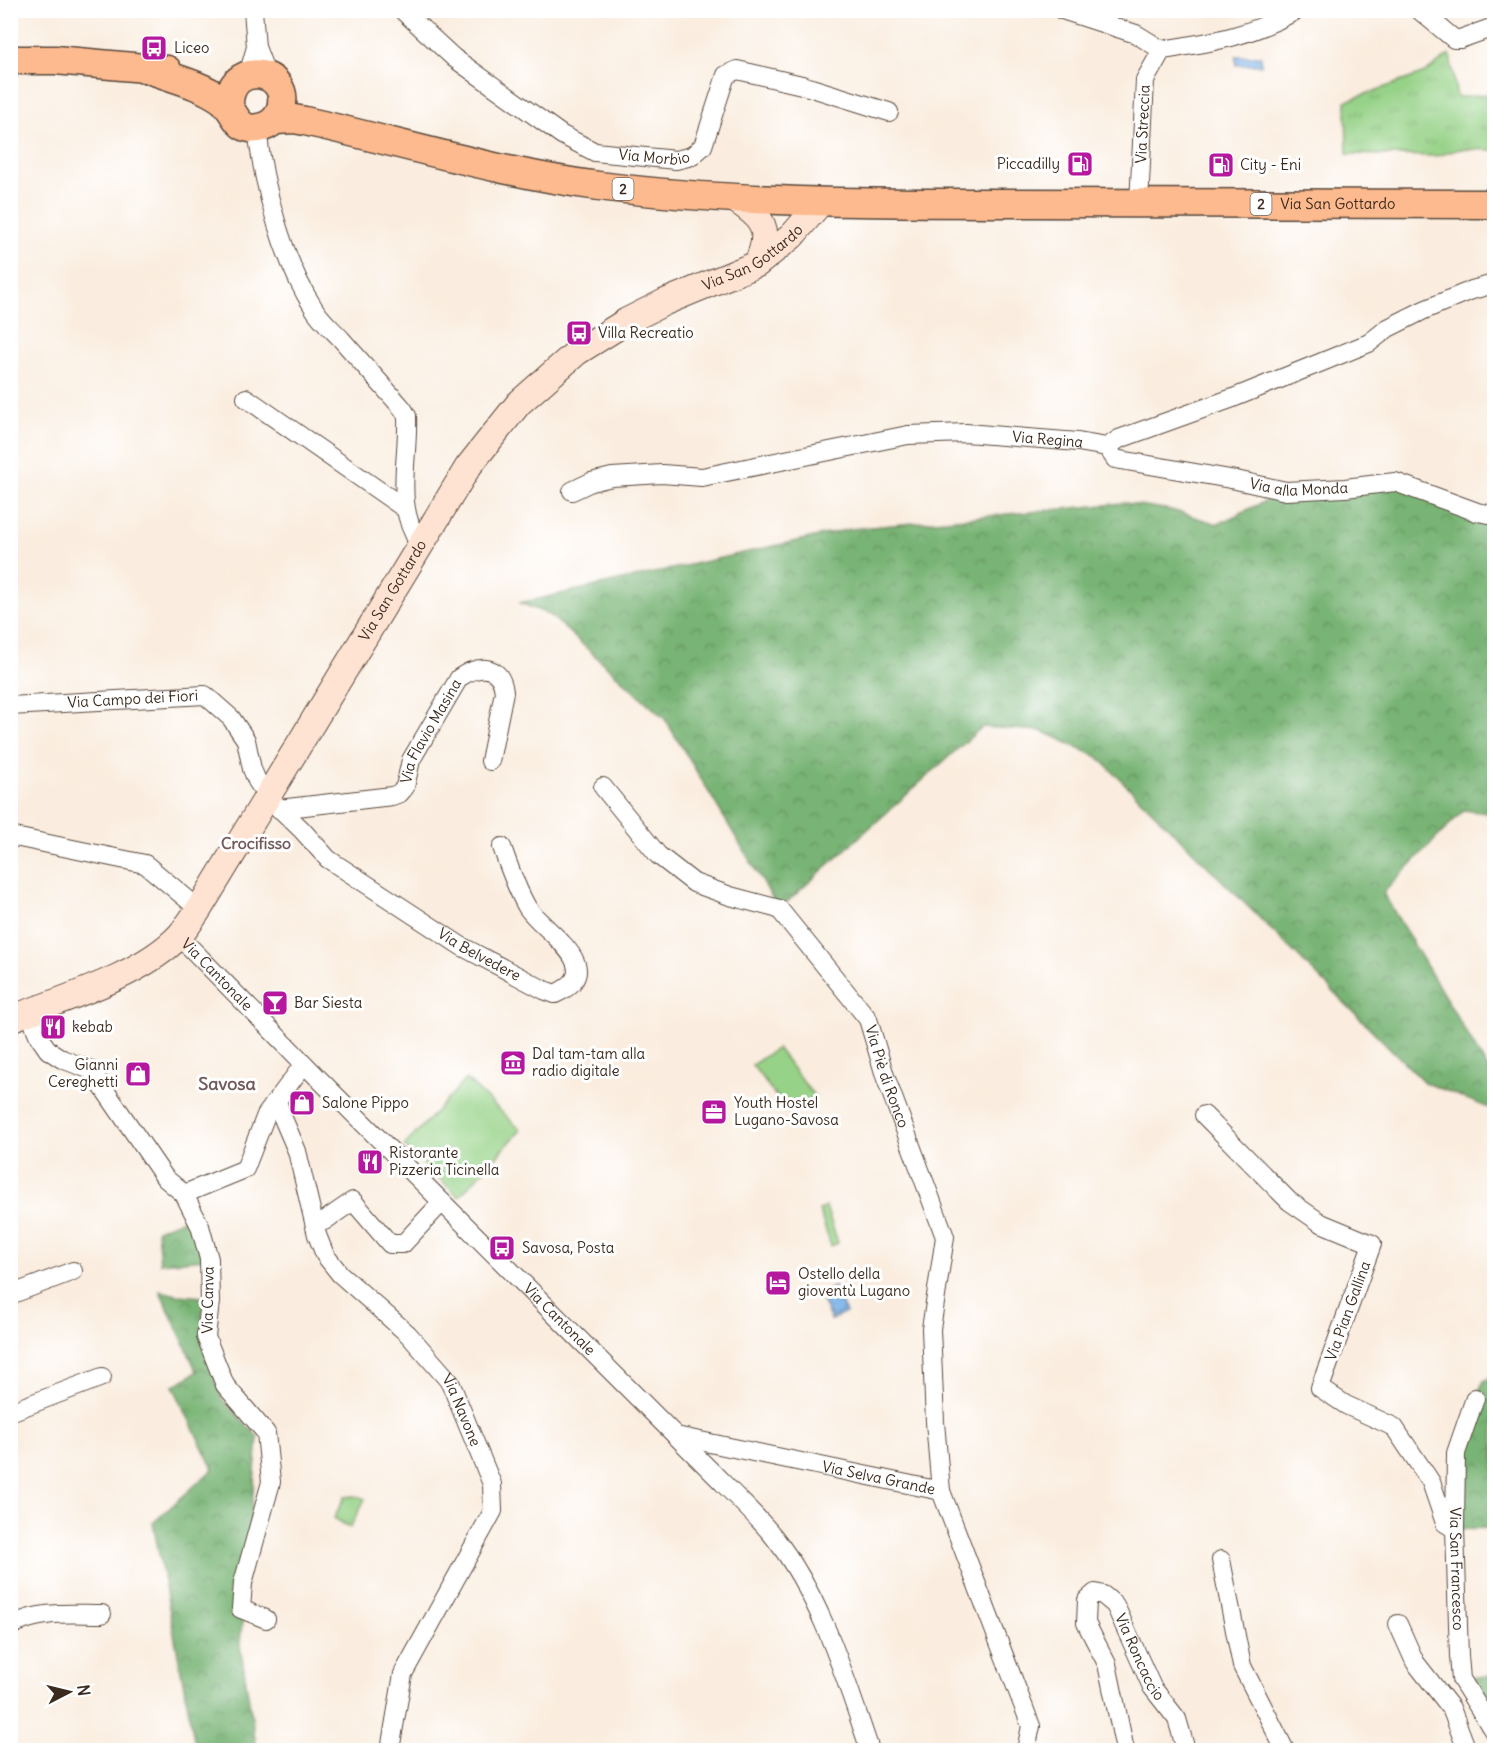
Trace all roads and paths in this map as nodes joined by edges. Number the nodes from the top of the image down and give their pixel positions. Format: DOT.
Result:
graph roads {
  1 [pos="253,10"];
  2 [pos="402,10"];
  3 [pos="1062,10"];
  4 [pos="1297,10"];
  5 [pos="1419,10"];
  6 [pos="1494,27"];
  7 [pos="1162,50"];
  8 [pos="10,60"];
  9 [pos="82,62"];
  10 [pos="148,69"];
  11 [pos="10,75"];
  12 [pos="262,95"];
  13 [pos="889,112"];
  14 [pos="734,199"];
  15 [pos="821,202"];
  16 [pos="1139,204"];
  17 [pos="1494,204"];
  18 [pos="757,264"];
  19 [pos="1494,284"];
  20 [pos="246,398"];
  21 [pos="1107,447"];
  22 [pos="572,491"];
  23 [pos="404,508"];
  24 [pos="1494,515"];
  25 [pos="421,546"];
  26 [pos="10,706"];
  27 [pos="490,761"];
  28 [pos="603,787"];
  29 [pos="273,802"];
  30 [pos="10,836"];
  31 [pos="502,847"];
  32 [pos="198,909"];
  33 [pos="179,936"];
  34 [pos="20,1015"];
  35 [pos="304,1064"];
  36 [pos="277,1100"];
  37 [pos="1204,1115"];
  38 [pos="184,1194"];
  39 [pos="442,1202"];
  40 [pos="324,1221"];
  41 [pos="73,1271"];
  42 [pos="10,1294"];
  43 [pos="102,1377"];
  44 [pos="1475,1398"];
  45 [pos="10,1412"];
  46 [pos="676,1436"];
  47 [pos="941,1491"];
  48 [pos="1455,1529"];
  49 [pos="1221,1560"];
  50 [pos="102,1614"];
  51 [pos="266,1618"];
  52 [pos="1398,1624"];
  53 [pos="10,1626"];
  54 [pos="1494,1732"];
  55 [pos="390,1750"];
  56 [pos="870,1750"];
  57 [pos="1026,1750"];
  58 [pos="1125,1750"];
  59 [pos="1186,1750"];
  60 [pos="1285,1750"];
  61 [pos="1467,1750"];
  1 -- 12 [label="street"];
  2 -- 13 [label="street, Via Morbio"];
  3 -- 7 [label="street"];
  4 -- 7 [label="street"];
  5 -- 6 [label="street"];
  7 -- 16 [label="street, Via Streccia"];
  8 -- 9 [label="main road, Via San Gottardo / 2"];
  9 -- 10 [label="main road, Via San Gottardo / 2"];
  9 -- 11 [label="main road, Via San Gottardo / 2"];
  10 -- 12 [label="main road, Via San Gottardo / 2"];
  10 -- 12 [label="main road, Via San Gottardo / 2"];
  12 -- 14 [label="main road, Via San Gottardo / 2"];
  12 -- 23 [label="street"];
  14 -- 15 [label="main road, Via San Gottardo / 2"];
  14 -- 18 [label="main road"];
  15 -- 16 [label="main road, Via San Gottardo / 2"];
  15 -- 18 [label="main road, Via San Gottardo"];
  16 -- 17 [label="main road, Via San Gottardo / 2"];
  18 -- 25 [label="main road, Via San Gottardo"];
  19 -- 21 [label="street"];
  20 -- 23 [label="street"];
  21 -- 22 [label="street, Via Regina"];
  21 -- 24 [label="street, Via alla Monda"];
  23 -- 25 [label="street"];
  25 -- 29 [label="main road, Via San Gottardo"];
  26 -- 29 [label="street, Via Campo dei Fiori"];
  27 -- 29 [label="street, Via Flavio Masina"];
  28 -- 47 [label="street, Via Piè di Ronco"];
  29 -- 31 [label="street, Via Belvedere"];
  29 -- 32 [label="main road, Via San Gottardo"];
  30 -- 32 [label="street"];
  32 -- 33 [label="main road, Via San Gottardo"];
  33 -- 34 [label="main road, Via San Gottardo"];
  33 -- 35 [label="street, Via Cantonale"];
  34 -- 38 [label="street, Via Canva"];
  35 -- 36 [label="street"];
  35 -- 39 [label="street, Via Cantonale"];
  36 -- 38 [label="street"];
  36 -- 55 [label="street, Via Navone"];
  37 -- 48 [label="street, Via Pian Gallina"];
  38 -- 51 [label="street, Via Canva"];
  39 -- 40 [label="street"];
  39 -- 46 [label="street, Via Cantonale"];
  41 -- 42 [label="street"];
  43 -- 45 [label="street"];
  44 -- 48 [label="street, Via San Francesco"];
  46 -- 47 [label="street, Via Selva Grande"];
  46 -- 56 [label="street, Via Cantonale"];
  47 -- 57 [label="street, Via Selva Grande"];
  48 -- 54 [label="street, Via San Francesco"];
  49 -- 60 [label="street"];
  50 -- 53 [label="street"];
  52 -- 61 [label="street"];
  58 -- 59 [label="street, Via Roncaccio"];
}
